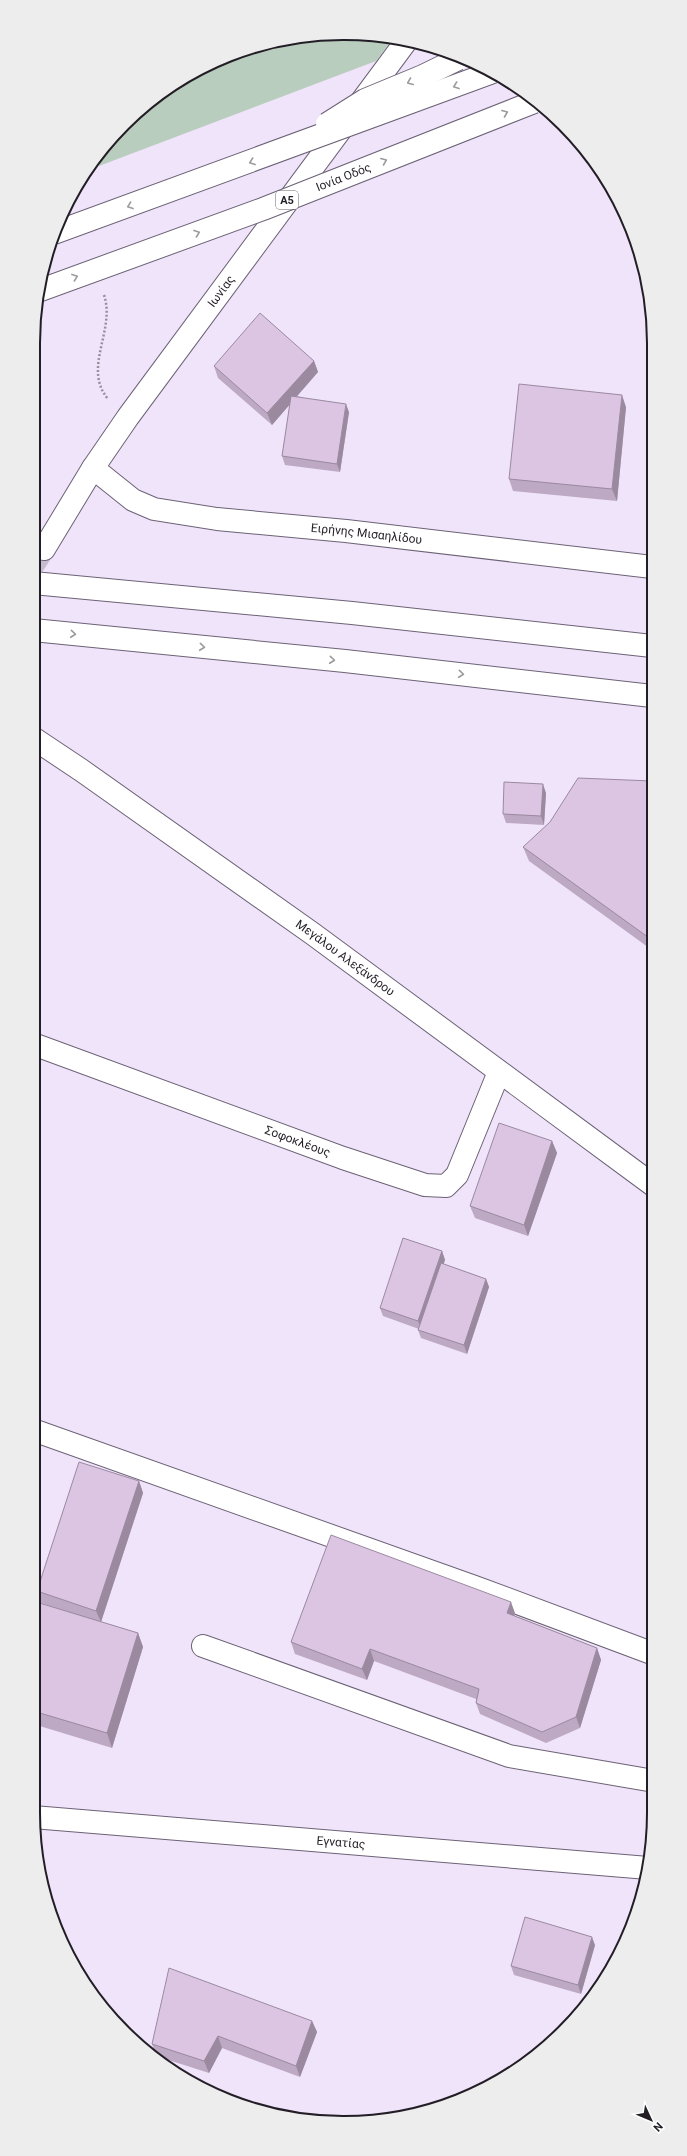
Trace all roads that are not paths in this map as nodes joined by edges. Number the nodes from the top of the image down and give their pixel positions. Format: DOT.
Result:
graph roads {
  1 [pos="403,46"];
  2 [pos="454,61"];
  3 [pos="485,75"];
  4 [pos="529,104"];
  5 [pos="289,148"];
  6 [pos="62,230"];
  7 [pos="45,288"];
  8 [pos="93,468"];
  9 [pos="44,549"];
  10 [pos="647,566"];
  11 [pos="40,584"];
  12 [pos="40,632"];
  13 [pos="647,645"];
  14 [pos="647,695"];
  15 [pos="40,743"];
  16 [pos="40,1047"];
  17 [pos="499,1072"];
  18 [pos="647,1181"];
  19 [pos="40,1432"];
  20 [pos="203,1646"];
  21 [pos="647,1651"];
  22 [pos="647,1780"];
  23 [pos="40,1818"];
  24 [pos="642,1867"];
  1 -- 8 [label="main road, Ιωνίας"];
  2 -- 5 [label="main road, one-way, bridge"];
  3 -- 5 [label="main road, one-way, bridge"];
  7 -- 4 [label="main road, Ιονία Οδός / Α5, one-way, bridge"];
  5 -- 6 [label="main road, one-way, bridge"];
  8 -- 9 [label="main road, Ιωνίας"];
  8 -- 10 [label="main road, Ειρήνης Μισαηλίδου"];
  11 -- 13 [label="main road"];
  12 -- 14 [label="main road, one-way"];
  15 -- 17 [label="main road, Μεγάλου Αλεξάνδρου"];
  16 -- 17 [label="main road, Σοφοκλέους"];
  17 -- 18 [label="main road, Μεγάλου Αλεξάνδρου"];
  19 -- 21 [label="main road"];
  20 -- 22 [label="main road"];
  23 -- 24 [label="main road, Εγνατίας"];
}
